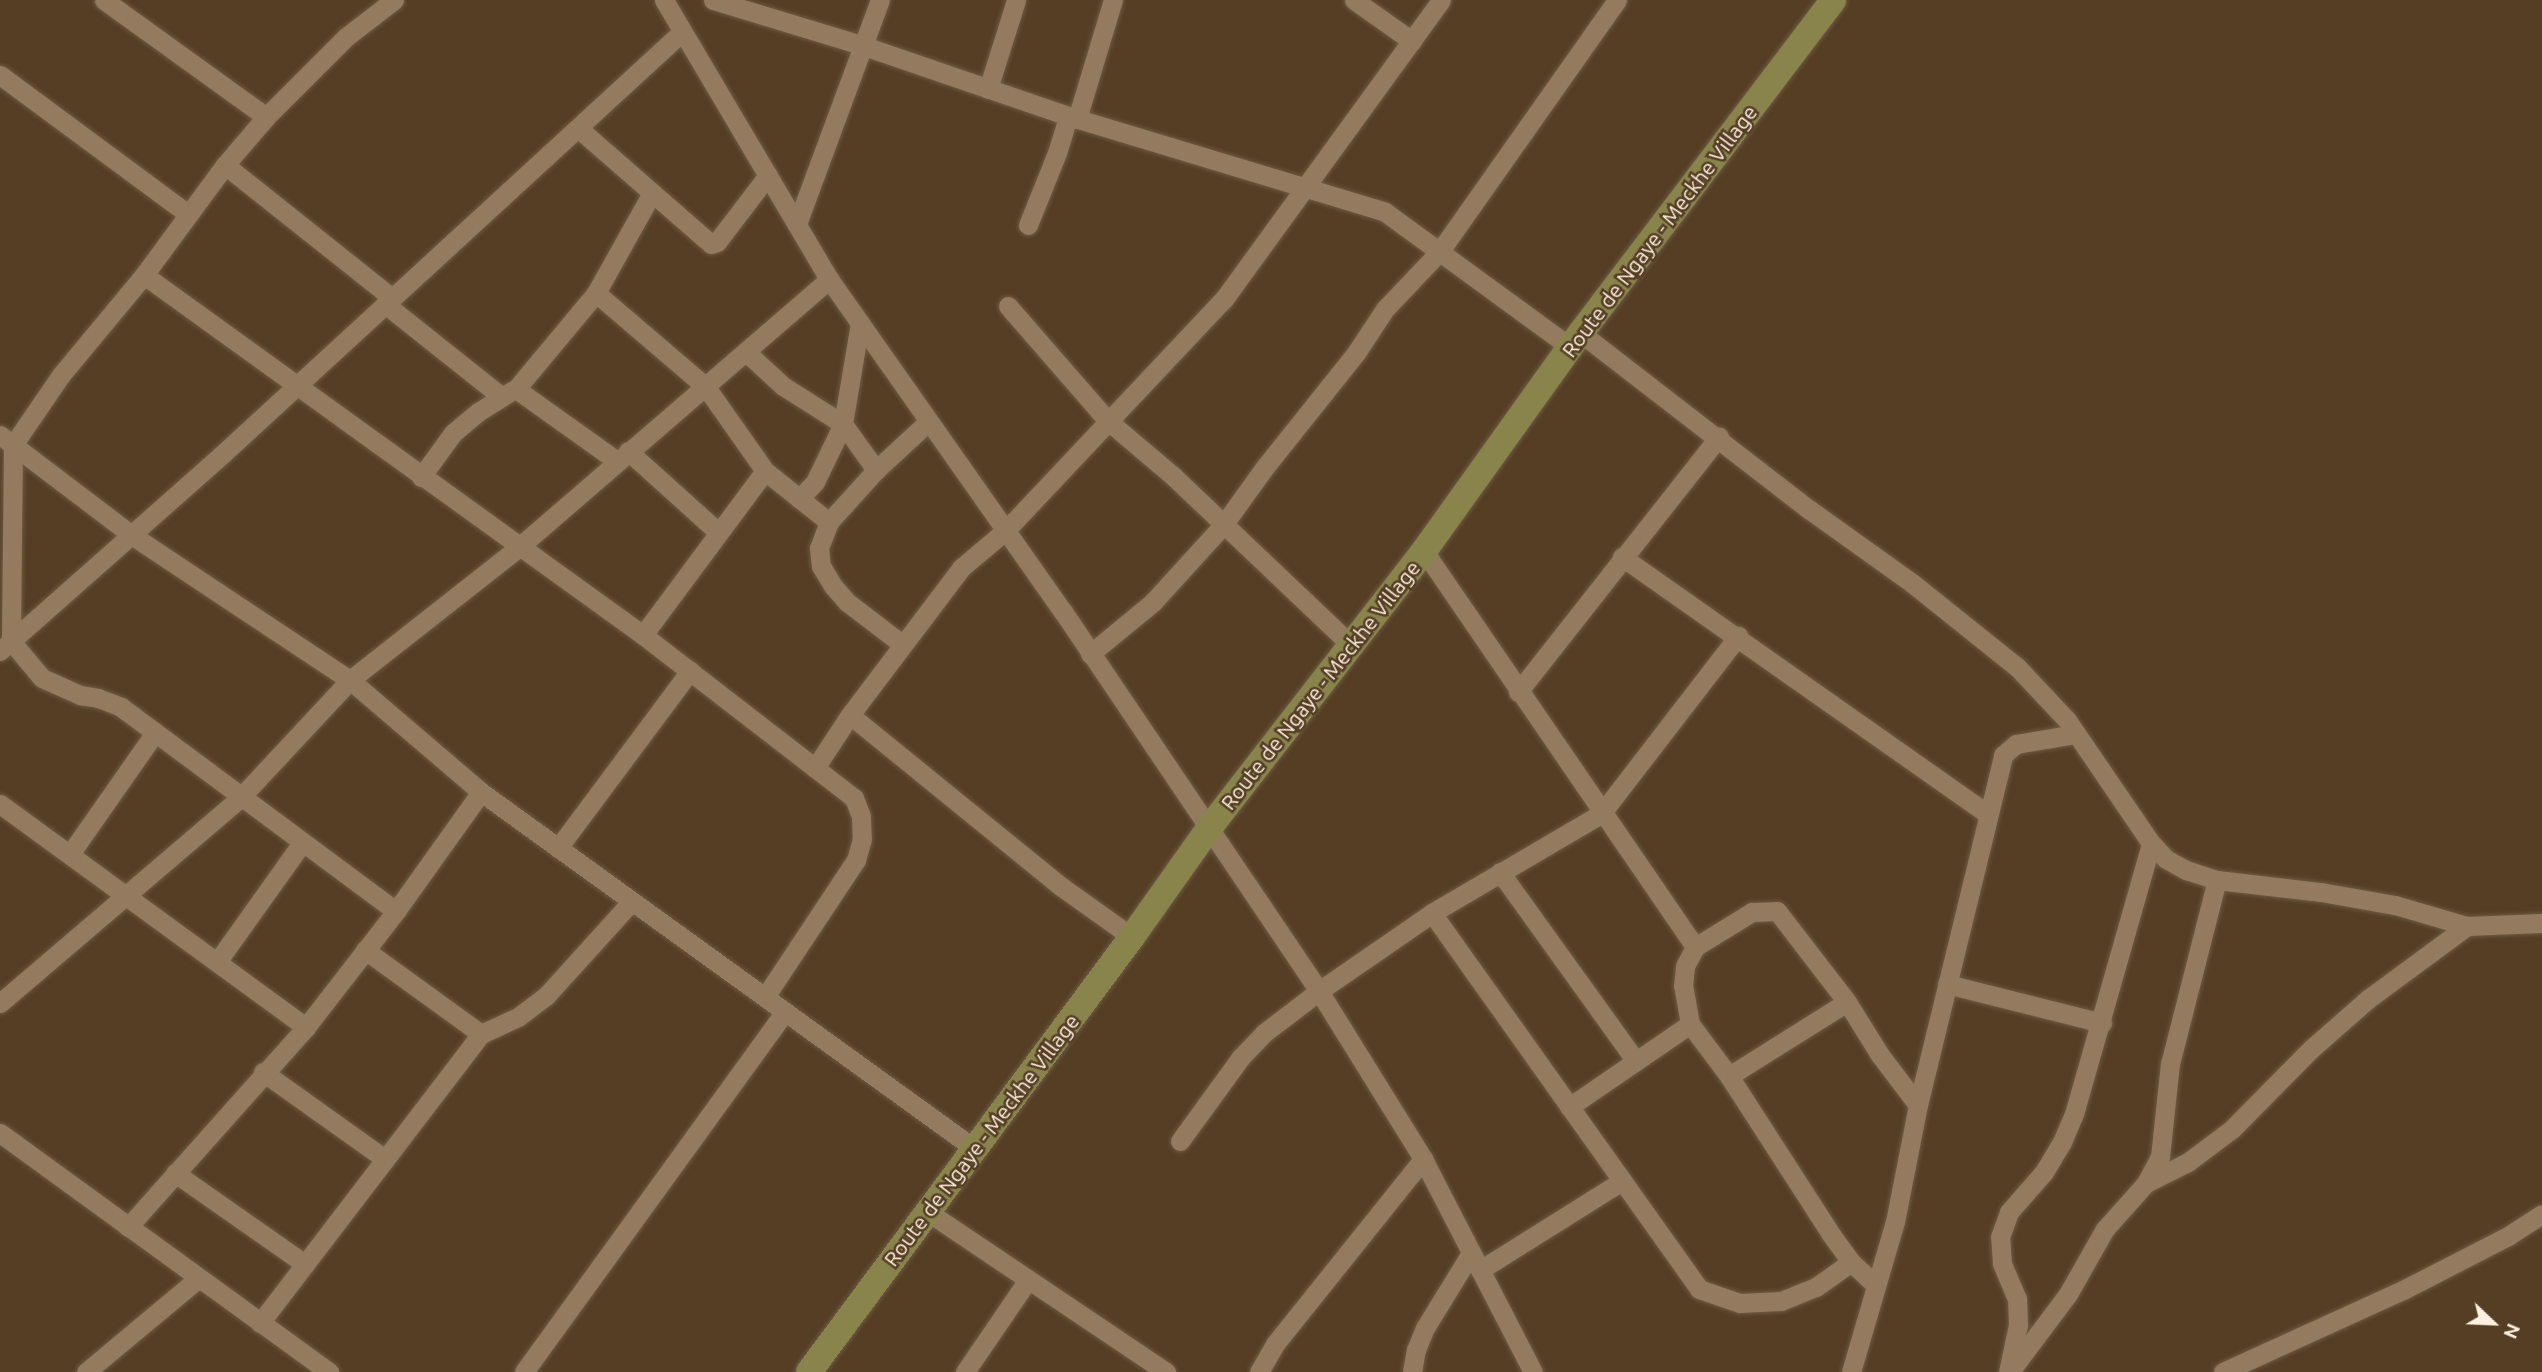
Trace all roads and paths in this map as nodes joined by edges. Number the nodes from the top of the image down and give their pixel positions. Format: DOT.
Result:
graph roads {
  1 [pos="104,0"];
  2 [pos="663,0"];
  3 [pos="713,0"];
  4 [pos="880,0"];
  5 [pos="1016,0"];
  6 [pos="1113,0"];
  7 [pos="1353,0"];
  8 [pos="1441,0"];
  9 [pos="1617,0"];
  10 [pos="1833,0"];
  11 [pos="383,3"];
  12 [pos="682,32"];
  13 [pos="1412,41"];
  14 [pos="864,46"];
  15 [pos="0,75"];
  16 [pos="988,89"];
  17 [pos="266,117"];
  18 [pos="1072,117"];
  19 [pos="578,128"];
  20 [pos="225,165"];
  21 [pos="768,175"];
  22 [pos="1306,188"];
  23 [pos="652,193"];
  24 [pos="188,214"];
  25 [pos="797,224"];
  26 [pos="1028,225"];
  27 [pos="1440,251"];
  28 [pos="144,275"];
  29 [pos="829,279"];
  30 [pos="596,293"];
  31 [pos="388,301"];
  32 [pos="1008,306"];
  33 [pos="860,323"];
  34 [pos="1576,340"];
  35 [pos="746,352"];
  36 [pos="296,386"];
  37 [pos="706,387"];
  38 [pos="509,393"];
  39 [pos="1108,421"];
  40 [pos="928,422"];
  41 [pos="843,425"];
  42 [pos="1719,437"];
  43 [pos="6,440"];
  44 [pos="623,456"];
  45 [pos="0,462"];
  46 [pos="876,470"];
  47 [pos="765,471"];
  48 [pos="421,477"];
  49 [pos="799,499"];
  50 [pos="829,522"];
  51 [pos="1224,524"];
  52 [pos="1004,531"];
  53 [pos="719,533"];
  54 [pos="133,536"];
  55 [pos="519,547"];
  56 [pos="1424,551"];
  57 [pos="1622,557"];
  58 [pos="643,635"];
  59 [pos="1738,636"];
  60 [pos="902,644"];
  61 [pos="1350,644"];
  62 [pos="5,646"];
  63 [pos="1090,654"];
  64 [pos="690,671"];
  65 [pos="350,680"];
  66 [pos="1518,692"];
  67 [pos="850,715"];
  68 [pos="154,734"];
  69 [pos="2075,734"];
  70 [pos="815,768"];
  71 [pos="481,792"];
  72 [pos="240,798"];
  73 [pos="0,804"];
  74 [pos="1601,814"];
  75 [pos="1988,814"];
  76 [pos="1210,827"];
  77 [pos="302,843"];
  78 [pos="2151,843"];
  79 [pos="558,848"];
  80 [pos="70,854"];
  81 [pos="1500,872"];
  82 [pos="2217,880"];
  83 [pos="124,897"];
  84 [pos="631,902"];
  85 [pos="396,911"];
  86 [pos="1432,913"];
  87 [pos="2542,923"];
  88 [pos="2467,926"];
  89 [pos="1132,937"];
  90 [pos="1695,947"];
  91 [pos="365,950"];
  92 [pos="217,962"];
  93 [pos="1947,984"];
  94 [pos="1319,991"];
  95 [pos="765,997"];
  96 [pos="1847,1002"];
  97 [pos="0,1003"];
  98 [pos="785,1012"];
  99 [pos="2102,1023"];
  100 [pos="1690,1024"];
  101 [pos="306,1027"];
  102 [pos="481,1034"];
  103 [pos="1636,1061"];
  104 [pos="264,1072"];
  105 [pos="1729,1076"];
  106 [pos="1917,1105"];
  107 [pos="1569,1107"];
  108 [pos="0,1133"];
  109 [pos="1180,1142"];
  110 [pos="975,1149"];
  111 [pos="385,1159"];
  112 [pos="1423,1159"];
  113 [pos="176,1173"];
  114 [pos="1622,1181"];
  115 [pos="2146,1182"];
  116 [pos="928,1212"];
  117 [pos="2542,1214"];
  118 [pos="128,1227"];
  119 [pos="1476,1261"];
  120 [pos="1851,1262"];
  121 [pos="305,1264"];
  122 [pos="199,1278"];
  123 [pos="1027,1280"];
  124 [pos="1875,1284"];
  125 [pos="260,1323"];
  126 [pos="86,1372"];
  127 [pos="329,1372"];
  128 [pos="524,1372"];
  129 [pos="809,1372"];
  130 [pos="965,1372"];
  131 [pos="1166,1372"];
  132 [pos="1259,1372"];
  133 [pos="1412,1372"];
  134 [pos="1533,1372"];
  135 [pos="1851,1372"];
  136 [pos="2009,1372"];
  137 [pos="2223,1372"];
  1 -- 17 [label="street"];
  2 -- 12 [label="street"];
  3 -- 14 [label="street"];
  4 -- 14 [label="street"];
  5 -- 16 [label="street"];
  6 -- 18 [label="street"];
  7 -- 13 [label="street"];
  8 -- 13 [label="street"];
  9 -- 27 [label="street"];
  10 -- 34 [label="main road, Route de Ngaye - Meckhe Village"];
  11 -- 17 [label="street"];
  12 -- 19 [label="street"];
  12 -- 21 [label="street"];
  13 -- 22 [label="street"];
  14 -- 16 [label="street"];
  14 -- 25 [label="street"];
  15 -- 24 [label="street"];
  16 -- 18 [label="street"];
  17 -- 20 [label="street"];
  18 -- 22 [label="street"];
  18 -- 26 [label="street"];
  19 -- 23 [label="street"];
  19 -- 31 [label="street"];
  20 -- 24 [label="street"];
  20 -- 31 [label="street"];
  21 -- 23 [label="street"];
  21 -- 25 [label="street"];
  22 -- 27 [label="street"];
  22 -- 39 [label="street"];
  23 -- 30 [label="street"];
  24 -- 28 [label="street"];
  25 -- 29 [label="street"];
  27 -- 34 [label="street"];
  27 -- 51 [label="street"];
  28 -- 36 [label="street"];
  28 -- 43 [label="street"];
  29 -- 33 [label="street"];
  29 -- 35 [label="street"];
  30 -- 37 [label="street"];
  30 -- 38 [label="street"];
  31 -- 36 [label="street"];
  31 -- 38 [label="street"];
  32 -- 39 [label="street"];
  33 -- 40 [label="street"];
  33 -- 41 [label="street"];
  34 -- 42 [label="street"];
  34 -- 56 [label="main road, Route de Ngaye - Meckhe Village"];
  35 -- 37 [label="street"];
  35 -- 41 [label="street"];
  36 -- 48 [label="street"];
  36 -- 54 [label="street"];
  37 -- 44 [label="street"];
  37 -- 47 [label="street"];
  38 -- 44 [label="street"];
  38 -- 48 [label="street"];
  39 -- 51 [label="street"];
  39 -- 52 [label="street"];
  40 -- 46 [label="street"];
  40 -- 52 [label="street"];
  41 -- 46 [label="street"];
  41 -- 49 [label="street"];
  42 -- 57 [label="street"];
  42 -- 69 [label="street"];
  43 -- 45 [label="street"];
  43 -- 54 [label="street"];
  43 -- 62 [label="street"];
  44 -- 53 [label="street"];
  44 -- 55 [label="street"];
  46 -- 50 [label="street"];
  47 -- 49 [label="street"];
  47 -- 53 [label="street"];
  48 -- 55 [label="street"];
  49 -- 50 [label="street"];
  50 -- 60 [label="street"];
  51 -- 61 [label="street"];
  51 -- 63 [label="street"];
  52 -- 60 [label="street"];
  52 -- 63 [label="street"];
  53 -- 58 [label="street"];
  54 -- 62 [label="street"];
  54 -- 65 [label="street"];
  55 -- 58 [label="street"];
  55 -- 65 [label="street"];
  56 -- 61 [label="main road, Route de Ngaye - Meckhe Village"];
  56 -- 66 [label="street"];
  57 -- 59 [label="street"];
  57 -- 66 [label="street"];
  58 -- 64 [label="street"];
  59 -- 74 [label="street"];
  59 -- 75 [label="street"];
  60 -- 67 [label="street"];
  61 -- 76 [label="main road, Route de Ngaye - Meckhe Village"];
  62 -- 68 [label="street"];
  63 -- 76 [label="street"];
  64 -- 70 [label="street"];
  64 -- 79 [label="street"];
  65 -- 71 [label="street"];
  65 -- 72 [label="street"];
  66 -- 74 [label="street"];
  67 -- 70 [label="street"];
  67 -- 89 [label="street"];
  68 -- 72 [label="street"];
  68 -- 80 [label="street"];
  69 -- 75 [label="street"];
  69 -- 78 [label="street"];
  70 -- 95 [label="street"];
  71 -- 79 [label="street"];
  71 -- 85 [label="street"];
  72 -- 77 [label="street"];
  72 -- 83 [label="street"];
  73 -- 80 [label="street"];
  74 -- 81 [label="street"];
  74 -- 90 [label="street"];
  75 -- 93 [label="street"];
  76 -- 89 [label="main road, Route de Ngaye - Meckhe Village"];
  76 -- 94 [label="street"];
  77 -- 85 [label="street"];
  77 -- 92 [label="street"];
  78 -- 82 [label="street"];
  78 -- 99 [label="street"];
  79 -- 84 [label="street"];
  80 -- 83 [label="street"];
  81 -- 86 [label="street"];
  81 -- 103 [label="street"];
  82 -- 88 [label="street"];
  82 -- 115 [label="street"];
  83 -- 92 [label="street"];
  83 -- 97 [label="street"];
  84 -- 95 [label="street"];
  84 -- 102 [label="street"];
  85 -- 91 [label="street"];
  86 -- 94 [label="street"];
  86 -- 107 [label="street"];
  87 -- 88 [label="street"];
  88 -- 115 [label="street"];
  89 -- 110 [label="main road, Route de Ngaye - Meckhe Village"];
  90 -- 96 [label="street"];
  90 -- 100 [label="street"];
  91 -- 101 [label="street"];
  91 -- 102 [label="street"];
  92 -- 101 [label="street"];
  93 -- 99 [label="street"];
  93 -- 106 [label="street"];
  94 -- 109 [label="street"];
  94 -- 112 [label="street"];
  95 -- 98 [label="street"];
  96 -- 105 [label="street"];
  96 -- 106 [label="street"];
  98 -- 110 [label="street"];
  98 -- 128 [label="street"];
  99 -- 136 [label="street"];
  100 -- 103 [label="street"];
  100 -- 105 [label="street"];
  101 -- 104 [label="street"];
  102 -- 111 [label="street"];
  103 -- 107 [label="street"];
  104 -- 111 [label="street"];
  104 -- 113 [label="street"];
  105 -- 120 [label="street"];
  106 -- 124 [label="street"];
  107 -- 114 [label="street"];
  108 -- 118 [label="street"];
  110 -- 116 [label="main road, Route de Ngaye - Meckhe Village"];
  111 -- 121 [label="street"];
  112 -- 119 [label="street"];
  112 -- 132 [label="street"];
  113 -- 118 [label="street"];
  113 -- 121 [label="street"];
  114 -- 119 [label="street"];
  114 -- 120 [label="street"];
  115 -- 136 [label="street"];
  116 -- 123 [label="street"];
  116 -- 129 [label="main road, Route de Ngaye - Meckhe Village"];
  117 -- 137 [label="street"];
  118 -- 122 [label="street"];
  119 -- 133 [label="street"];
  119 -- 134 [label="street"];
  120 -- 124 [label="street"];
  121 -- 125 [label="street"];
  122 -- 125 [label="street"];
  122 -- 126 [label="street"];
  123 -- 130 [label="street"];
  123 -- 131 [label="street"];
  124 -- 135 [label="street"];
  125 -- 127 [label="street"];
}
